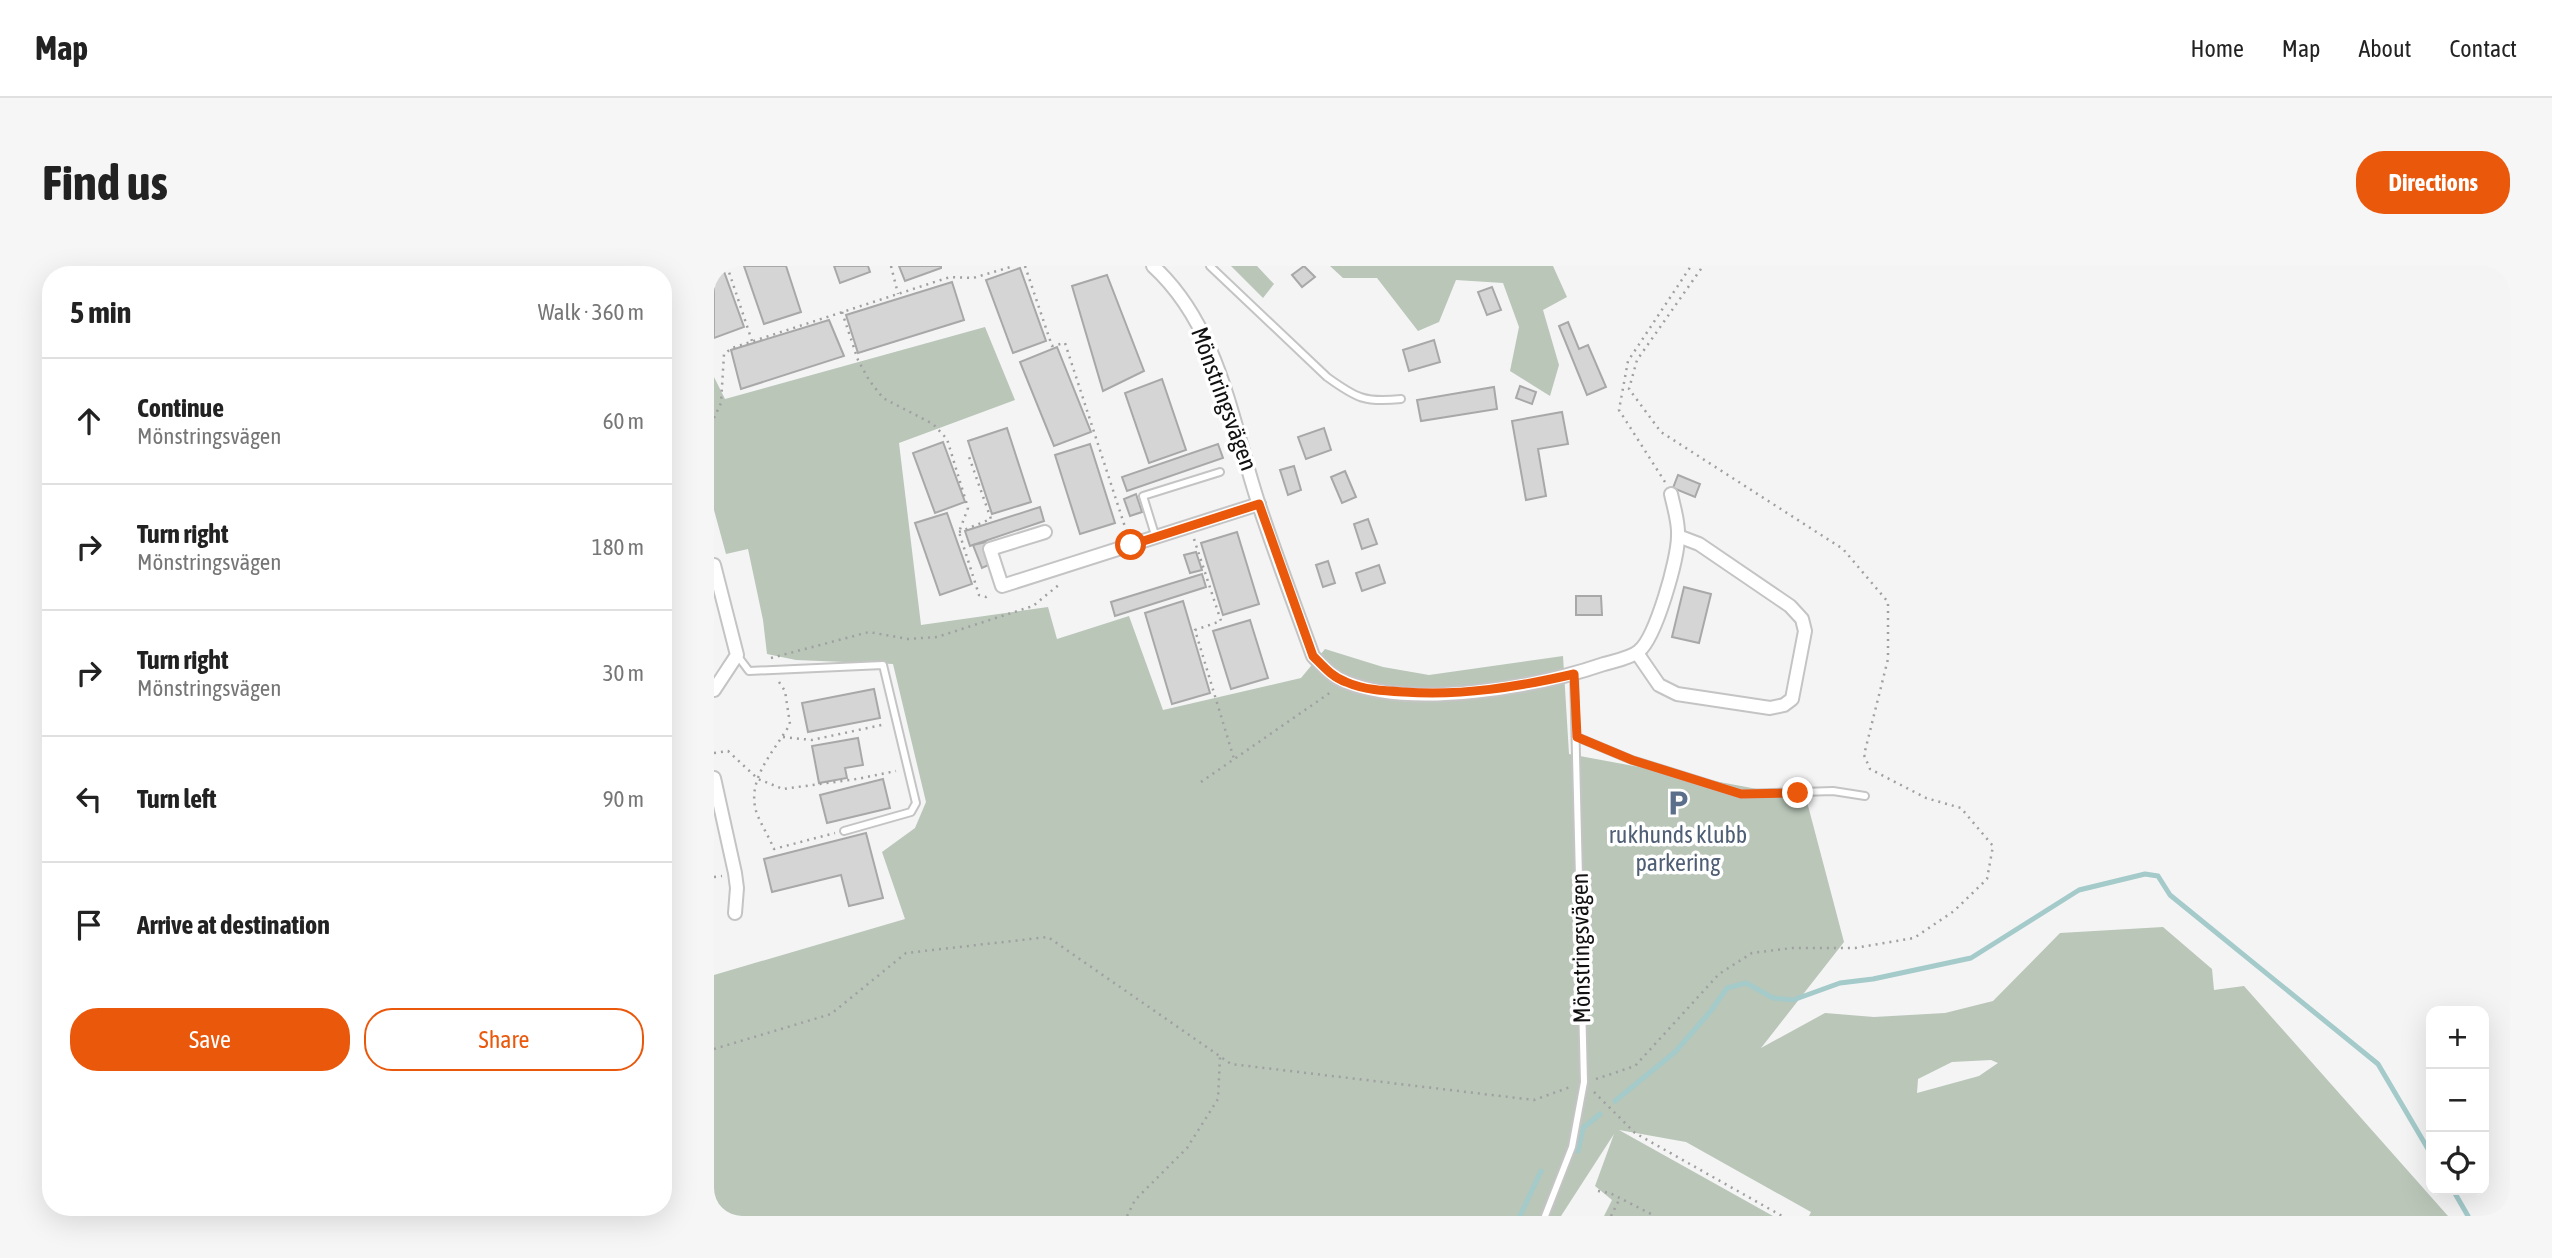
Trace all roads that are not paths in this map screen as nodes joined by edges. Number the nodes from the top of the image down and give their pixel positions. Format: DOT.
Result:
graph roads {
  1 [pos="1153,266"];
  2 [pos="1210,266"];
  3 [pos="1401,399"];
  4 [pos="1220,472"];
  5 [pos="1671,494"];
  6 [pos="1259,504"];
  7 [pos="1045,532"];
  8 [pos="1678,536"];
  9 [pos="1156,537"];
  10 [pos="714,565"];
  11 [pos="1637,653"];
  12 [pos="737,655"];
  13 [pos="1574,674"];
  14 [pos="714,690"];
  15 [pos="1577,737"];
  16 [pos="714,778"];
  17 [pos="1865,796"];
  18 [pos="844,831"];
  19 [pos="735,913"];
  20 [pos="1545,1216"];
  1 -- 6 [label="street, Mönstringsvägen"];
  2 -- 3 [label="lane"];
  4 -- 9 [label="lane"];
  5 -- 8 [label="street"];
  6 -- 9 [label="street, Mönstringsvägen"];
  6 -- 13 [label="street, Mönstringsvägen"];
  7 -- 9 [label="street, Mönstringsvägen"];
  8 -- 11 [label="street"];
  8 -- 11 [label="street"];
  10 -- 12 [label="street"];
  11 -- 13 [label="street, Mönstringsvägen"];
  12 -- 14 [label="street"];
  12 -- 18 [label="lane"];
  13 -- 15 [label="lane, Mönstringsvägen"];
  15 -- 17 [label="lane"];
  15 -- 20 [label="lane, Mönstringsvägen"];
  16 -- 19 [label="street"];
}
